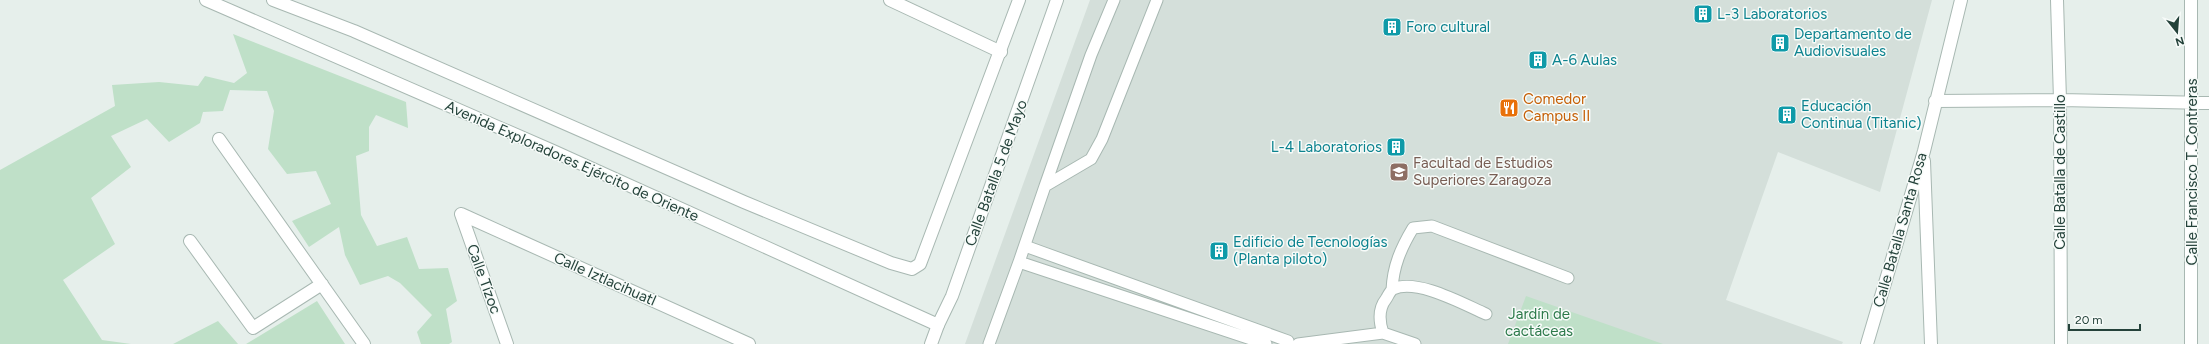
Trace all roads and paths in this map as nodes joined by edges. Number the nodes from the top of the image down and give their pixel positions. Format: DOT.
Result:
graph roads {
  1 [pos="206,0"];
  2 [pos="272,0"];
  3 [pos="890,0"];
  4 [pos="1019,0"];
  5 [pos="1057,0"];
  6 [pos="1114,0"];
  7 [pos="1157,0"];
  8 [pos="1961,0"];
  9 [pos="2056,0"];
  10 [pos="2191,0"];
  11 [pos="1001,52"];
  12 [pos="2060,100"];
  13 [pos="1935,101"];
  14 [pos="2192,102"];
  15 [pos="2209,103"];
  16 [pos="219,139"];
  17 [pos="1924,151"];
  18 [pos="1045,186"];
  19 [pos="461,214"];
  20 [pos="190,241"];
  21 [pos="1025,246"];
  22 [pos="1019,262"];
  23 [pos="1568,278"];
  24 [pos="322,284"];
  25 [pos="1392,290"];
  26 [pos="1486,314"];
  27 [pos="938,325"];
  28 [pos="1383,333"];
  29 [pos="364,344"];
  30 [pos="507,344"];
  31 [pos="749,344"];
  32 [pos="931,344"];
  33 [pos="989,344"];
  34 [pos="1266,344"];
  35 [pos="1287,344"];
  36 [pos="1298,344"];
  37 [pos="1415,344"];
  38 [pos="1867,344"];
  39 [pos="1931,344"];
  40 [pos="2061,344"];
  41 [pos="2191,344"];
  1 -- 27 [label="street, Avenida Exploradores Ejército de Oriente"];
  2 -- 11 [label="street, Avenida Exploradores Ejército de Oriente"];
  3 -- 11 [label="street"];
  4 -- 11 [label="street"];
  5 -- 27 [label="street, Calle Batalla 5 de Mayo"];
  6 -- 18 [label="lane"];
  7 -- 18 [label="lane"];
  8 -- 13 [label="street, Calle Batalla Santa Rosa"];
  9 -- 12 [label="street, Calle Batalla de Castillo"];
  10 -- 14 [label="street, Calle Francisco T. Contreras"];
  12 -- 13 [label="street"];
  12 -- 14 [label="street"];
  12 -- 40 [label="street, Calle Batalla de Castillo"];
  13 -- 17 [label="street, Calle Batalla Santa Rosa"];
  14 -- 15 [label="street"];
  14 -- 41 [label="street, Calle Francisco T. Contreras"];
  16 -- 24 [label="street"];
  17 -- 38 [label="street, Calle Batalla Santa Rosa"];
  17 -- 39 [label="street"];
  18 -- 21 [label="lane"];
  19 -- 30 [label="street, Calle Tízoc"];
  19 -- 31 [label="street, Calle Iztlacihuatl"];
  20 -- 24 [label="street"];
  21 -- 22 [label="lane"];
  21 -- 35 [label="lane"];
  22 -- 33 [label="lane"];
  22 -- 34 [label="lane"];
  23 -- 25 [label="lane"];
  24 -- 29 [label="street"];
  25 -- 26 [label="lane"];
  25 -- 28 [label="lane"];
  27 -- 32 [label="street, Calle Batalla 5 de Mayo"];
  28 -- 36 [label="lane"];
  28 -- 37 [label="lane"];
}
